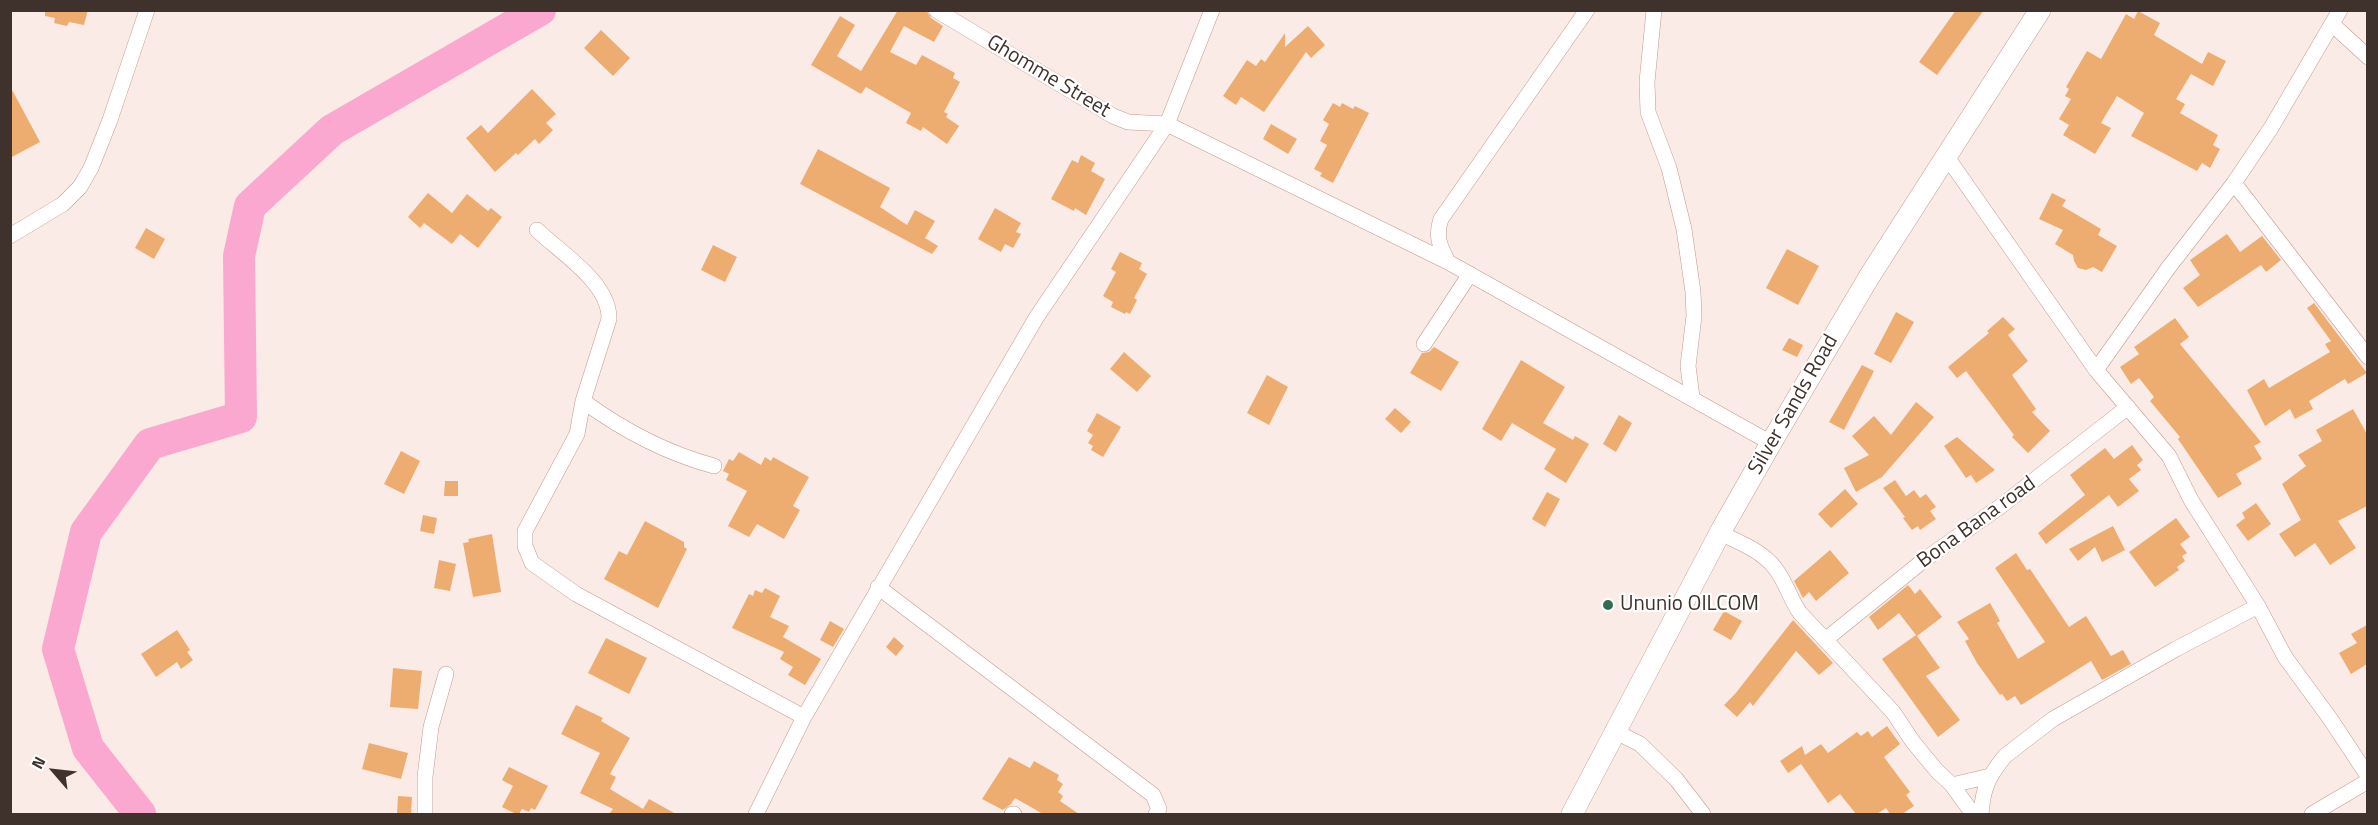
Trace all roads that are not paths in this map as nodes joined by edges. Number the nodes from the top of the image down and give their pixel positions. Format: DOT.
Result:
graph roads {
  1 [pos="147,10"];
  2 [pos="1212,10"];
  3 [pos="1587,10"];
  4 [pos="1654,10"];
  5 [pos="2040,10"];
  6 [pos="937,11"];
  7 [pos="2336,17"];
  8 [pos="2367,57"];
  9 [pos="1167,124"];
  10 [pos="1947,157"];
  11 [pos="2234,183"];
  12 [pos="537,230"];
  13 [pos="10,236"];
  14 [pos="1448,262"];
  15 [pos="1470,274"];
  16 [pos="1424,344"];
  17 [pos="2367,357"];
  18 [pos="2096,370"];
  19 [pos="1692,397"];
  20 [pos="584,401"];
  21 [pos="2128,407"];
  22 [pos="1771,443"];
  23 [pos="714,466"];
  24 [pos="1720,533"];
  25 [pos="878,587"];
  26 [pos="2258,606"];
  27 [pos="1825,639"];
  28 [pos="446,674"];
  29 [pos="804,717"];
  30 [pos="1614,731"];
  31 [pos="1990,776"];
  32 [pos="2367,776"];
  33 [pos="2367,781"];
  34 [pos="1952,785"];
  35 [pos="425,814"];
  36 [pos="756,814"];
  37 [pos="1156,814"];
  38 [pos="1572,814"];
  39 [pos="1703,814"];
  40 [pos="1973,814"];
  41 [pos="1981,814"];
  42 [pos="2312,814"];
  1 -- 13 [label="street"];
  2 -- 9 [label="street"];
  3 -- 14 [label="street"];
  4 -- 19 [label="street"];
  5 -- 10 [label="street, Silver Sands Road"];
  6 -- 9 [label="street, Ghomme Street"];
  7 -- 8 [label="street"];
  7 -- 11 [label="street"];
  9 -- 14 [label="street"];
  9 -- 25 [label="street"];
  10 -- 18 [label="street"];
  10 -- 22 [label="street, Silver Sands Road"];
  11 -- 17 [label="street"];
  11 -- 18 [label="street"];
  12 -- 20 [label="street"];
  14 -- 15 [label="street"];
  15 -- 16 [label="street"];
  15 -- 19 [label="street"];
  18 -- 21 [label="street"];
  19 -- 22 [label="street"];
  20 -- 23 [label="street"];
  20 -- 29 [label="street"];
  21 -- 26 [label="street"];
  21 -- 27 [label="street, Bona Bana road"];
  22 -- 24 [label="street, Silver Sands Road"];
  24 -- 27 [label="street"];
  24 -- 30 [label="street, Silver Sands Road"];
  25 -- 29 [label="street"];
  25 -- 37 [label="street"];
  26 -- 31 [label="street"];
  26 -- 32 [label="street"];
  27 -- 34 [label="street"];
  28 -- 35 [label="street"];
  29 -- 36 [label="street"];
  30 -- 38 [label="street, Silver Sands Road"];
  30 -- 39 [label="street"];
  31 -- 34 [label="street"];
  31 -- 41 [label="street"];
  33 -- 42 [label="street"];
  34 -- 40 [label="street"];
}
